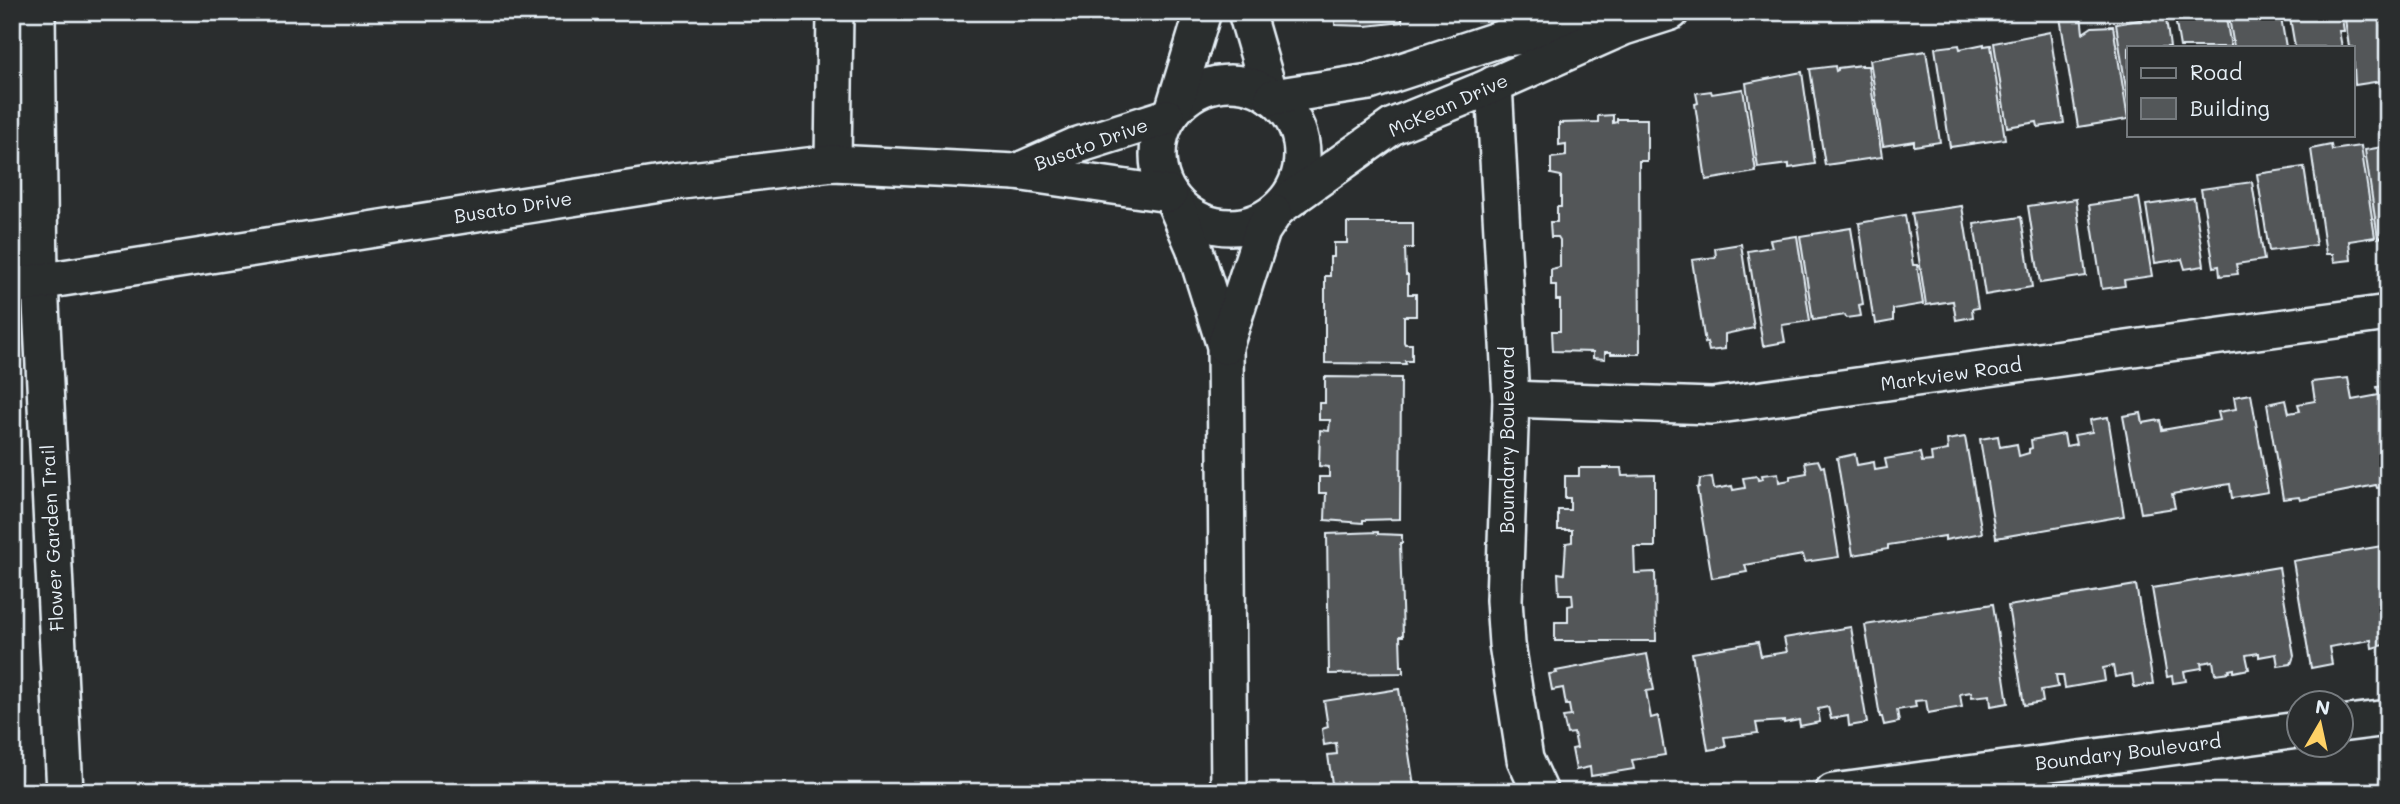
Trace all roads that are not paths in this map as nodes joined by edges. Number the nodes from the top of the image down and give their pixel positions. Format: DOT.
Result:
graph roads {
  1 [pos="37,12"];
  2 [pos="835,12"];
  3 [pos="1203,12"];
  4 [pos="1246,12"];
  5 [pos="1671,12"];
  6 [pos="1504,25"];
  7 [pos="1624,27"];
  8 [pos="1494,84"];
  9 [pos="1272,96"];
  10 [pos="1170,114"];
  11 [pos="833,163"];
  12 [pos="1016,172"];
  13 [pos="1171,198"];
  14 [pos="1279,208"];
  15 [pos="26,285"];
  16 [pos="2388,313"];
  17 [pos="1225,346"];
  18 [pos="1511,398"];
  19 [pos="2388,718"];
  20 [pos="2354,722"];
  21 [pos="2284,732"];
  22 [pos="65,792"];
  23 [pos="1229,792"];
  24 [pos="1540,792"];
  25 [pos="1833,792"];
  1 -- 15 [label="street, Flower Garden Trail"];
  2 -- 11 [label="street"];
  3 -- 10 [label="street"];
  4 -- 9 [label="street"];
  5 -- 7 [label="street, McKean Drive"];
  6 -- 7 [label="street, McKean Drive"];
  6 -- 9 [label="street, McKean Drive"];
  7 -- 8 [label="street, McKean Drive"];
  8 -- 14 [label="street, McKean Drive"];
  8 -- 18 [label="street, Boundary Boulevard"];
  9 -- 10 [label="street"];
  9 -- 14 [label="street"];
  10 -- 12 [label="street, Busato Drive"];
  10 -- 13 [label="street"];
  11 -- 12 [label="street, Busato Drive"];
  11 -- 15 [label="street, Busato Drive"];
  12 -- 13 [label="street, Busato Drive"];
  13 -- 14 [label="street"];
  13 -- 17 [label="street"];
  14 -- 17 [label="street"];
  15 -- 22 [label="street, Flower Garden Trail"];
  16 -- 18 [label="street, Markview Road"];
  17 -- 23 [label="street"];
  18 -- 24 [label="street, Boundary Boulevard"];
  19 -- 20 [label="street"];
  21 -- 25 [label="street, Boundary Boulevard"];
}
